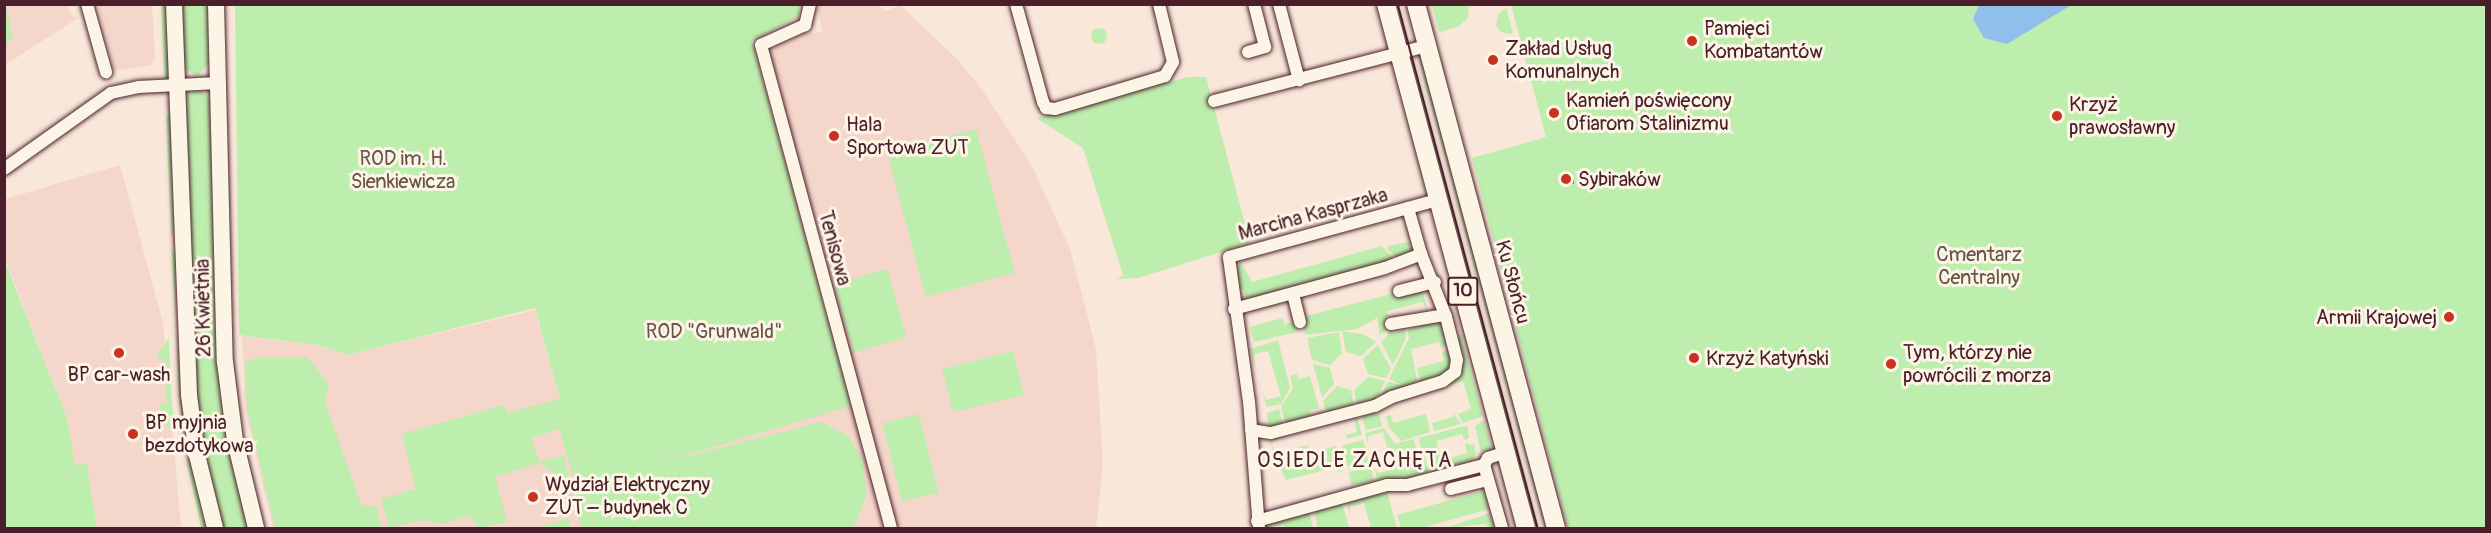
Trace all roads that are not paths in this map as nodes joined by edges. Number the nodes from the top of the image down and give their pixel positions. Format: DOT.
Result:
graph roads {
  1 [pos="87,4"];
  2 [pos="174,4"];
  3 [pos="216,4"];
  4 [pos="810,4"];
  5 [pos="1016,4"];
  6 [pos="1160,4"];
  7 [pos="1254,4"];
  8 [pos="1279,4"];
  9 [pos="1386,4"];
  10 [pos="1416,4"];
  11 [pos="1426,46"];
  12 [pos="1248,52"];
  13 [pos="1399,53"];
  14 [pos="106,72"];
  15 [pos="1299,80"];
  16 [pos="217,83"];
  17 [pos="177,85"];
  18 [pos="1214,101"];
  19 [pos="4,169"];
  20 [pos="1438,200"];
  21 [pos="1408,208"];
  22 [pos="1421,254"];
  23 [pos="1435,282"];
  24 [pos="1399,291"];
  25 [pos="1293,294"];
  26 [pos="1234,309"];
  27 [pos="1446,315"];
  28 [pos="1302,318"];
  29 [pos="1390,324"];
  30 [pos="1473,329"];
  31 [pos="1451,334"];
  32 [pos="1251,430"];
  33 [pos="1506,452"];
  34 [pos="1484,465"];
  35 [pos="1488,480"];
  36 [pos="1451,489"];
  37 [pos="1258,524"];
  38 [pos="215,528"];
  39 [pos="256,528"];
  40 [pos="891,528"];
  41 [pos="1502,528"];
  42 [pos="1526,528"];
  43 [pos="1556,528"];
  1 -- 14 [label="street"];
  2 -- 17 [label="street, 26 Kwietnia"];
  3 -- 16 [label="street, 26 Kwietnia"];
  4 -- 40 [label="street, Tenisowa"];
  5 -- 6 [label="street"];
  7 -- 12 [label="street"];
  8 -- 15 [label="street"];
  9 -- 13 [label="main road, 10"];
  10 -- 11 [label="main road, Ku Słońcu / 10"];
  11 -- 13 [label="street"];
  11 -- 43 [label="main road, Ku Słońcu / 10"];
  13 -- 15 [label="street"];
  13 -- 20 [label="main road, 10"];
  15 -- 18 [label="street"];
  16 -- 17 [label="street"];
  16 -- 39 [label="street, 26 Kwietnia"];
  17 -- 19 [label="street"];
  17 -- 38 [label="street, 26 Kwietnia"];
  20 -- 21 [label="street, Marcina Kasprzaka"];
  20 -- 30 [label="main road, 10"];
  21 -- 22 [label="street"];
  21 -- 26 [label="street, Marcina Kasprzaka"];
  22 -- 23 [label="street"];
  22 -- 25 [label="street"];
  23 -- 24 [label="street"];
  23 -- 27 [label="street"];
  25 -- 26 [label="street"];
  25 -- 28 [label="street"];
  26 -- 32 [label="street"];
  27 -- 29 [label="street"];
  27 -- 31 [label="street"];
  30 -- 31 [label="street"];
  30 -- 33 [label="main road, 10"];
  31 -- 32 [label="street"];
  32 -- 37 [label="street"];
  33 -- 34 [label="street"];
  33 -- 42 [label="main road, 10"];
  34 -- 35 [label="street"];
  34 -- 37 [label="street"];
  35 -- 36 [label="street"];
  35 -- 41 [label="street"];
}
